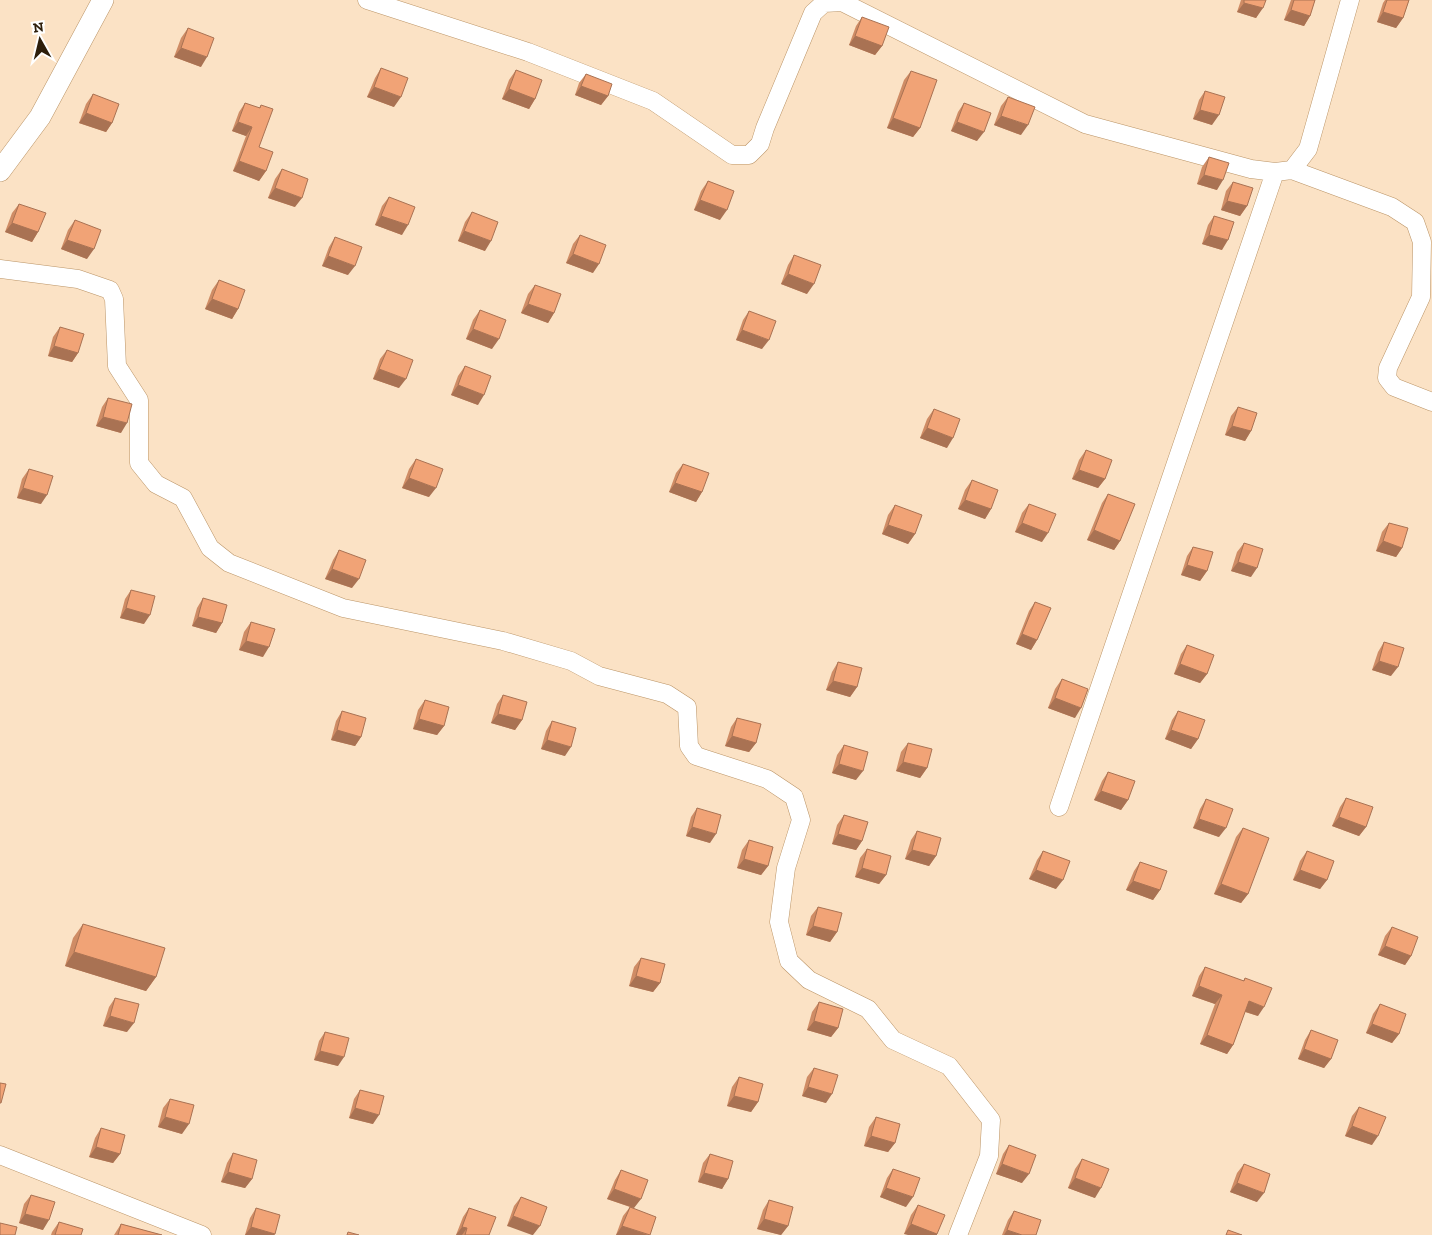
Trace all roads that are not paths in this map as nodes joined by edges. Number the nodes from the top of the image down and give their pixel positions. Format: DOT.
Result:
graph roads {
  1 [pos="103,0"];
  2 [pos="368,0"];
  3 [pos="1350,0"];
  4 [pos="844,1"];
  5 [pos="0,170"];
  6 [pos="1292,170"];
  7 [pos="1275,172"];
  8 [pos="0,269"];
  9 [pos="1432,402"];
  10 [pos="1059,807"];
  11 [pos="0,1155"];
  12 [pos="202,1235"];
  13 [pos="958,1235"];
  1 -- 5 [label="street"];
  2 -- 4 [label="street"];
  3 -- 6 [label="street"];
  4 -- 7 [label="street"];
  6 -- 7 [label="street"];
  6 -- 9 [label="street"];
  7 -- 10 [label="street"];
  8 -- 13 [label="street"];
  11 -- 12 [label="street"];
}
